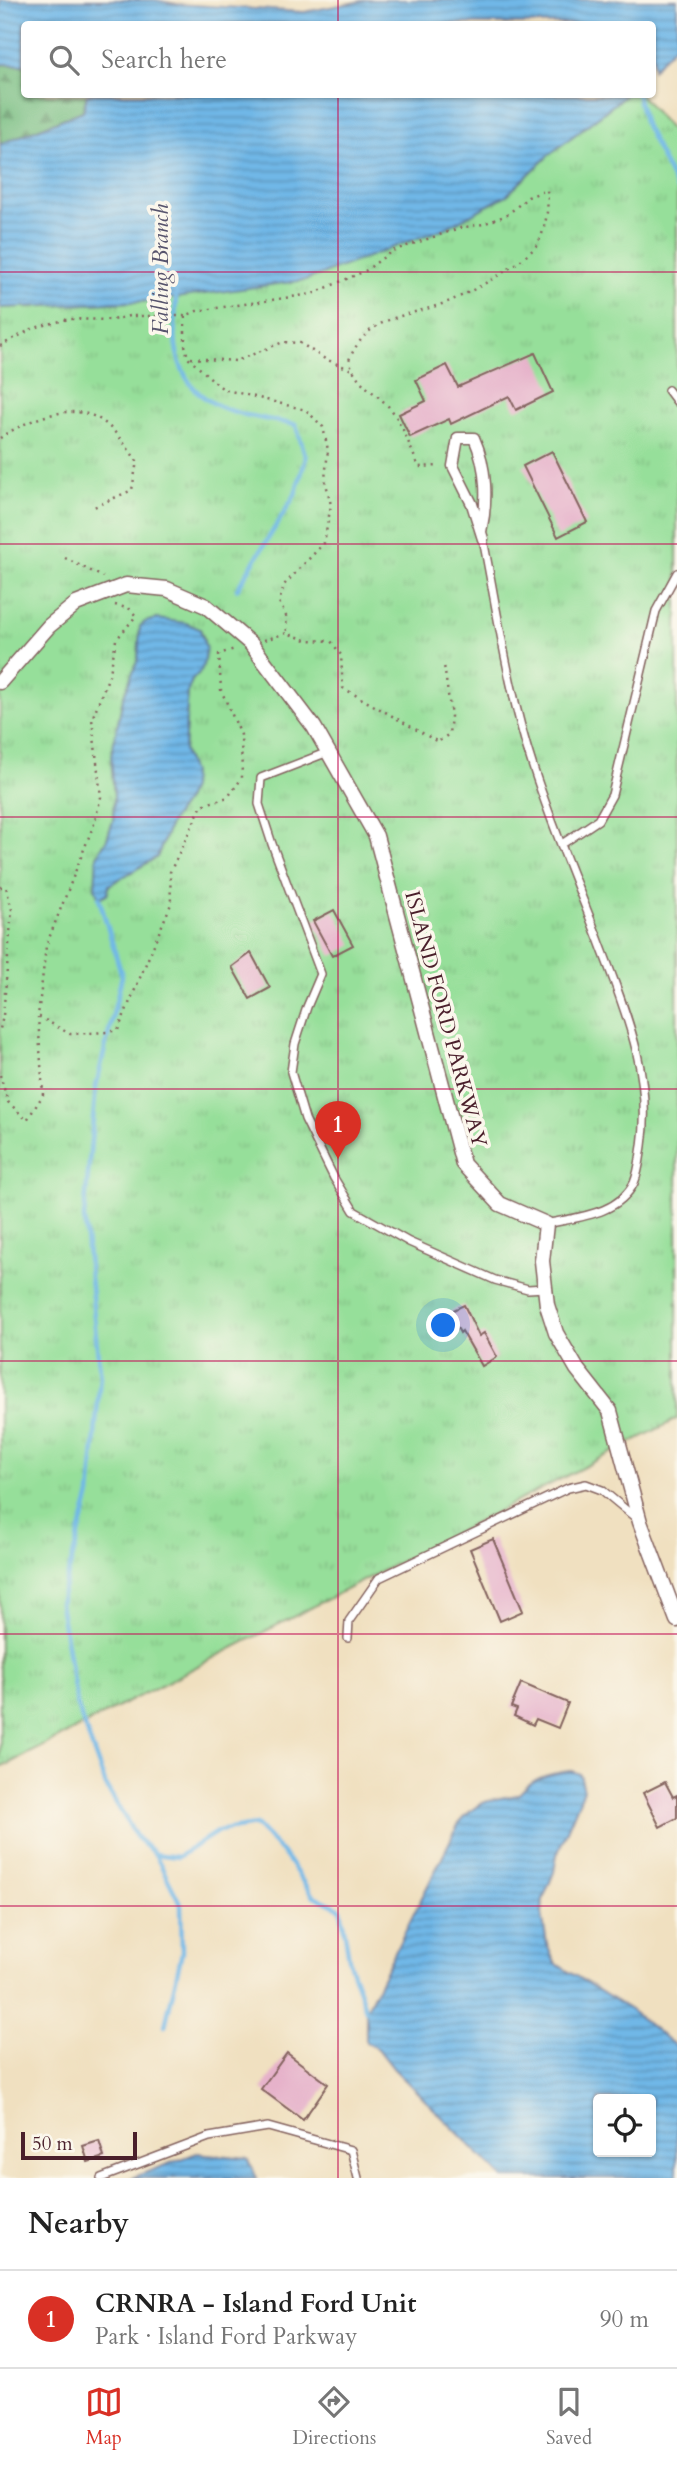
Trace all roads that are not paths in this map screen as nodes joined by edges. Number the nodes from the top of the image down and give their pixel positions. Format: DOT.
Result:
graph roads {
  1 [pos="668,390"];
  2 [pos="677,402"];
  3 [pos="482,535"];
  4 [pos="677,573"];
  5 [pos="0,682"];
  6 [pos="328,752"];
  7 [pos="562,844"];
  8 [pos="546,1224"];
  9 [pos="545,1288"];
  10 [pos="640,1522"];
  11 [pos="677,1620"];
  12 [pos="348,1638"];
  13 [pos="102,2178"];
  14 [pos="358,2178"];
  1 -- 2 [label="lane"];
  3 -- 3 [label="street"];
  3 -- 7 [label="lane"];
  4 -- 7 [label="lane"];
  5 -- 6 [label="street, ISLAND FORD PARKWAY"];
  6 -- 8 [label="street, ISLAND FORD PARKWAY"];
  6 -- 9 [label="lane"];
  7 -- 8 [label="lane"];
  8 -- 9 [label="street"];
  9 -- 10 [label="street"];
  10 -- 11 [label="street"];
  10 -- 12 [label="lane"];
  13 -- 14 [label="lane"];
}
